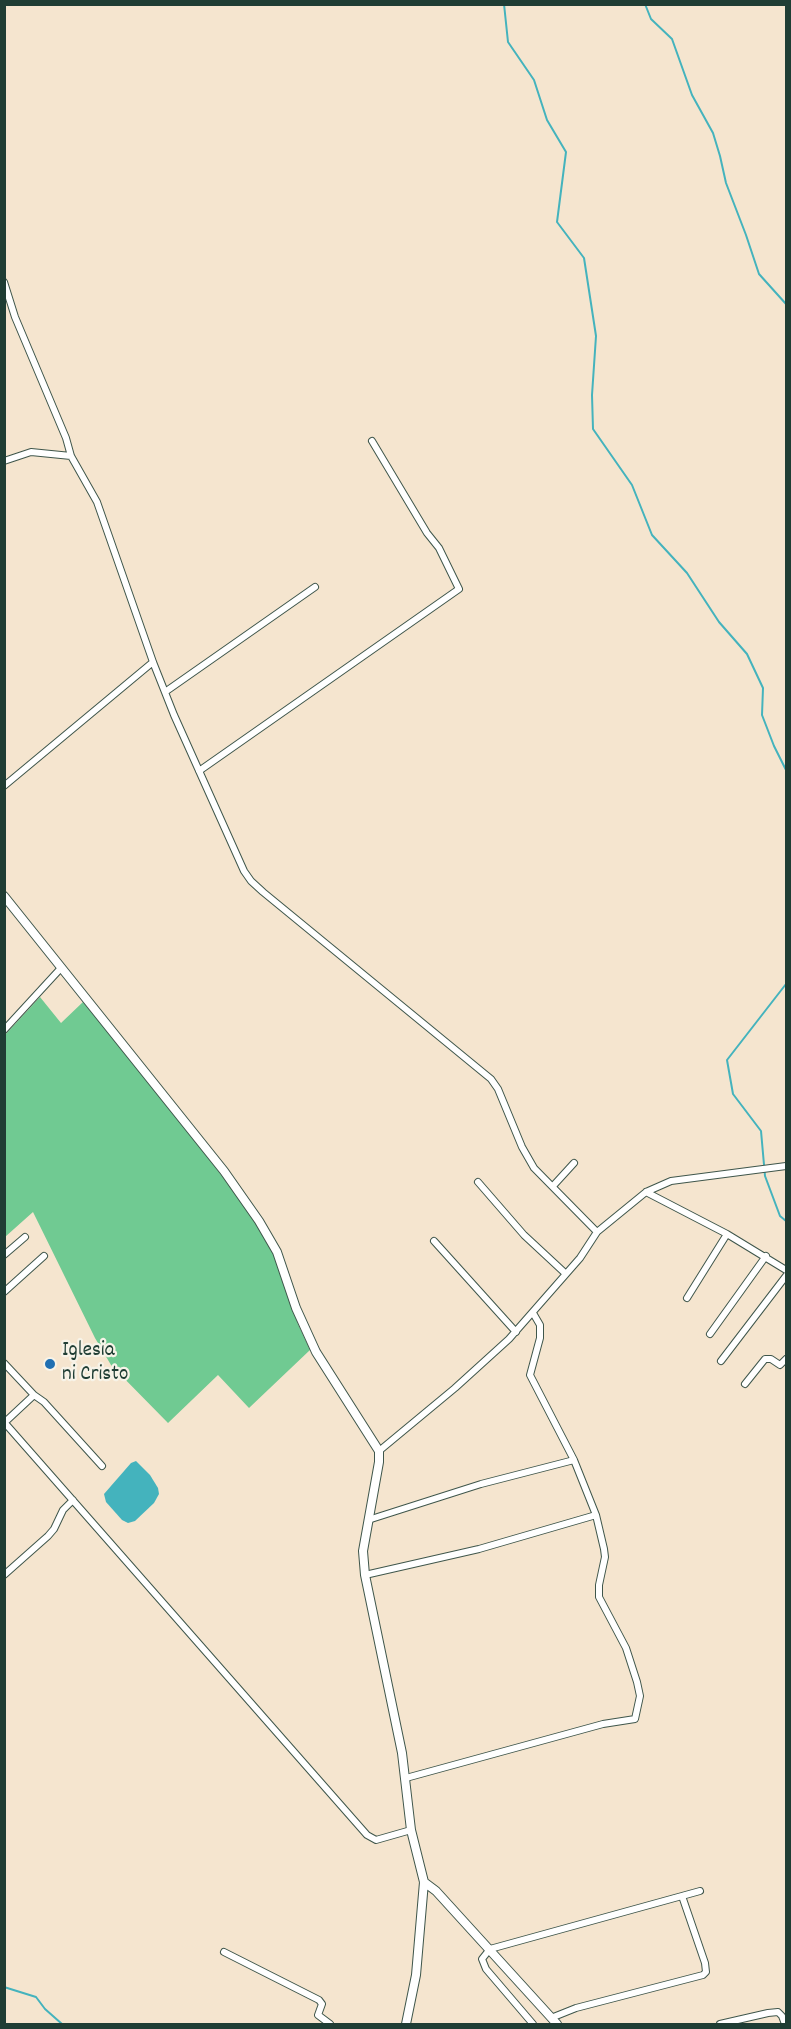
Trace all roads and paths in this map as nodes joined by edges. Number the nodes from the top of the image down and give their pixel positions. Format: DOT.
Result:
graph roads {
  1 [pos="4,282"];
  2 [pos="372,441"];
  3 [pos="71,456"];
  4 [pos="4,461"];
  5 [pos="315,588"];
  6 [pos="153,662"];
  7 [pos="165,692"];
  8 [pos="199,771"];
  9 [pos="4,786"];
  10 [pos="4,896"];
  11 [pos="61,968"];
  12 [pos="4,1030"];
  13 [pos="574,1163"];
  14 [pos="783,1166"];
  15 [pos="478,1182"];
  16 [pos="553,1186"];
  17 [pos="646,1192"];
  18 [pos="597,1232"];
  19 [pos="727,1234"];
  20 [pos="25,1237"];
  21 [pos="434,1241"];
  22 [pos="4,1255"];
  23 [pos="44,1256"];
  24 [pos="766,1257"];
  25 [pos="786,1270"];
  26 [pos="566,1274"];
  27 [pos="786,1276"];
  28 [pos="4,1292"];
  29 [pos="687,1298"];
  30 [pos="533,1313"];
  31 [pos="516,1332"];
  32 [pos="710,1334"];
  33 [pos="786,1359"];
  34 [pos="721,1361"];
  35 [pos="4,1363"];
  36 [pos="745,1384"];
  37 [pos="34,1395"];
  38 [pos="5,1423"];
  39 [pos="379,1451"];
  40 [pos="574,1460"];
  41 [pos="102,1466"];
  42 [pos="73,1500"];
  43 [pos="596,1515"];
  44 [pos="368,1520"];
  45 [pos="4,1575"];
  46 [pos="364,1575"];
  47 [pos="406,1778"];
  48 [pos="411,1830"];
  49 [pos="424,1882"];
  50 [pos="700,1891"];
  51 [pos="682,1896"];
  52 [pos="490,1949"];
  53 [pos="224,1952"];
  54 [pos="554,2021"];
  55 [pos="330,2025"];
  56 [pos="406,2025"];
  57 [pos="533,2025"];
  58 [pos="720,2025"];
  59 [pos="785,2025"];
  1 -- 3 [label="street"];
  2 -- 8 [label="street"];
  3 -- 4 [label="street"];
  3 -- 6 [label="street"];
  5 -- 7 [label="street"];
  6 -- 7 [label="street"];
  6 -- 9 [label="street"];
  7 -- 8 [label="street"];
  8 -- 16 [label="street"];
  10 -- 11 [label="street"];
  11 -- 12 [label="street"];
  11 -- 39 [label="street"];
  13 -- 16 [label="street"];
  14 -- 17 [label="street"];
  15 -- 26 [label="street"];
  16 -- 18 [label="street"];
  17 -- 18 [label="street"];
  17 -- 19 [label="street"];
  18 -- 26 [label="street"];
  19 -- 24 [label="street"];
  19 -- 29 [label="street"];
  20 -- 22 [label="street"];
  21 -- 31 [label="street"];
  23 -- 28 [label="street"];
  24 -- 25 [label="street"];
  24 -- 32 [label="street"];
  26 -- 30 [label="street"];
  27 -- 34 [label="street"];
  30 -- 31 [label="street"];
  30 -- 40 [label="street"];
  31 -- 39 [label="street"];
  33 -- 36 [label="street"];
  35 -- 37 [label="street"];
  37 -- 38 [label="street"];
  37 -- 41 [label="street"];
  38 -- 42 [label="street"];
  39 -- 44 [label="street"];
  40 -- 43 [label="street"];
  40 -- 44 [label="street"];
  42 -- 45 [label="street"];
  42 -- 48 [label="street"];
  43 -- 46 [label="street"];
  43 -- 47 [label="street"];
  44 -- 46 [label="street"];
  46 -- 47 [label="street"];
  47 -- 48 [label="street"];
  48 -- 49 [label="street"];
  49 -- 52 [label="street"];
  49 -- 56 [label="street"];
  50 -- 51 [label="street"];
  51 -- 52 [label="street"];
  51 -- 54 [label="street"];
  52 -- 54 [label="street"];
  52 -- 57 [label="street"];
  53 -- 55 [label="street"];
  58 -- 59 [label="street"];
}
